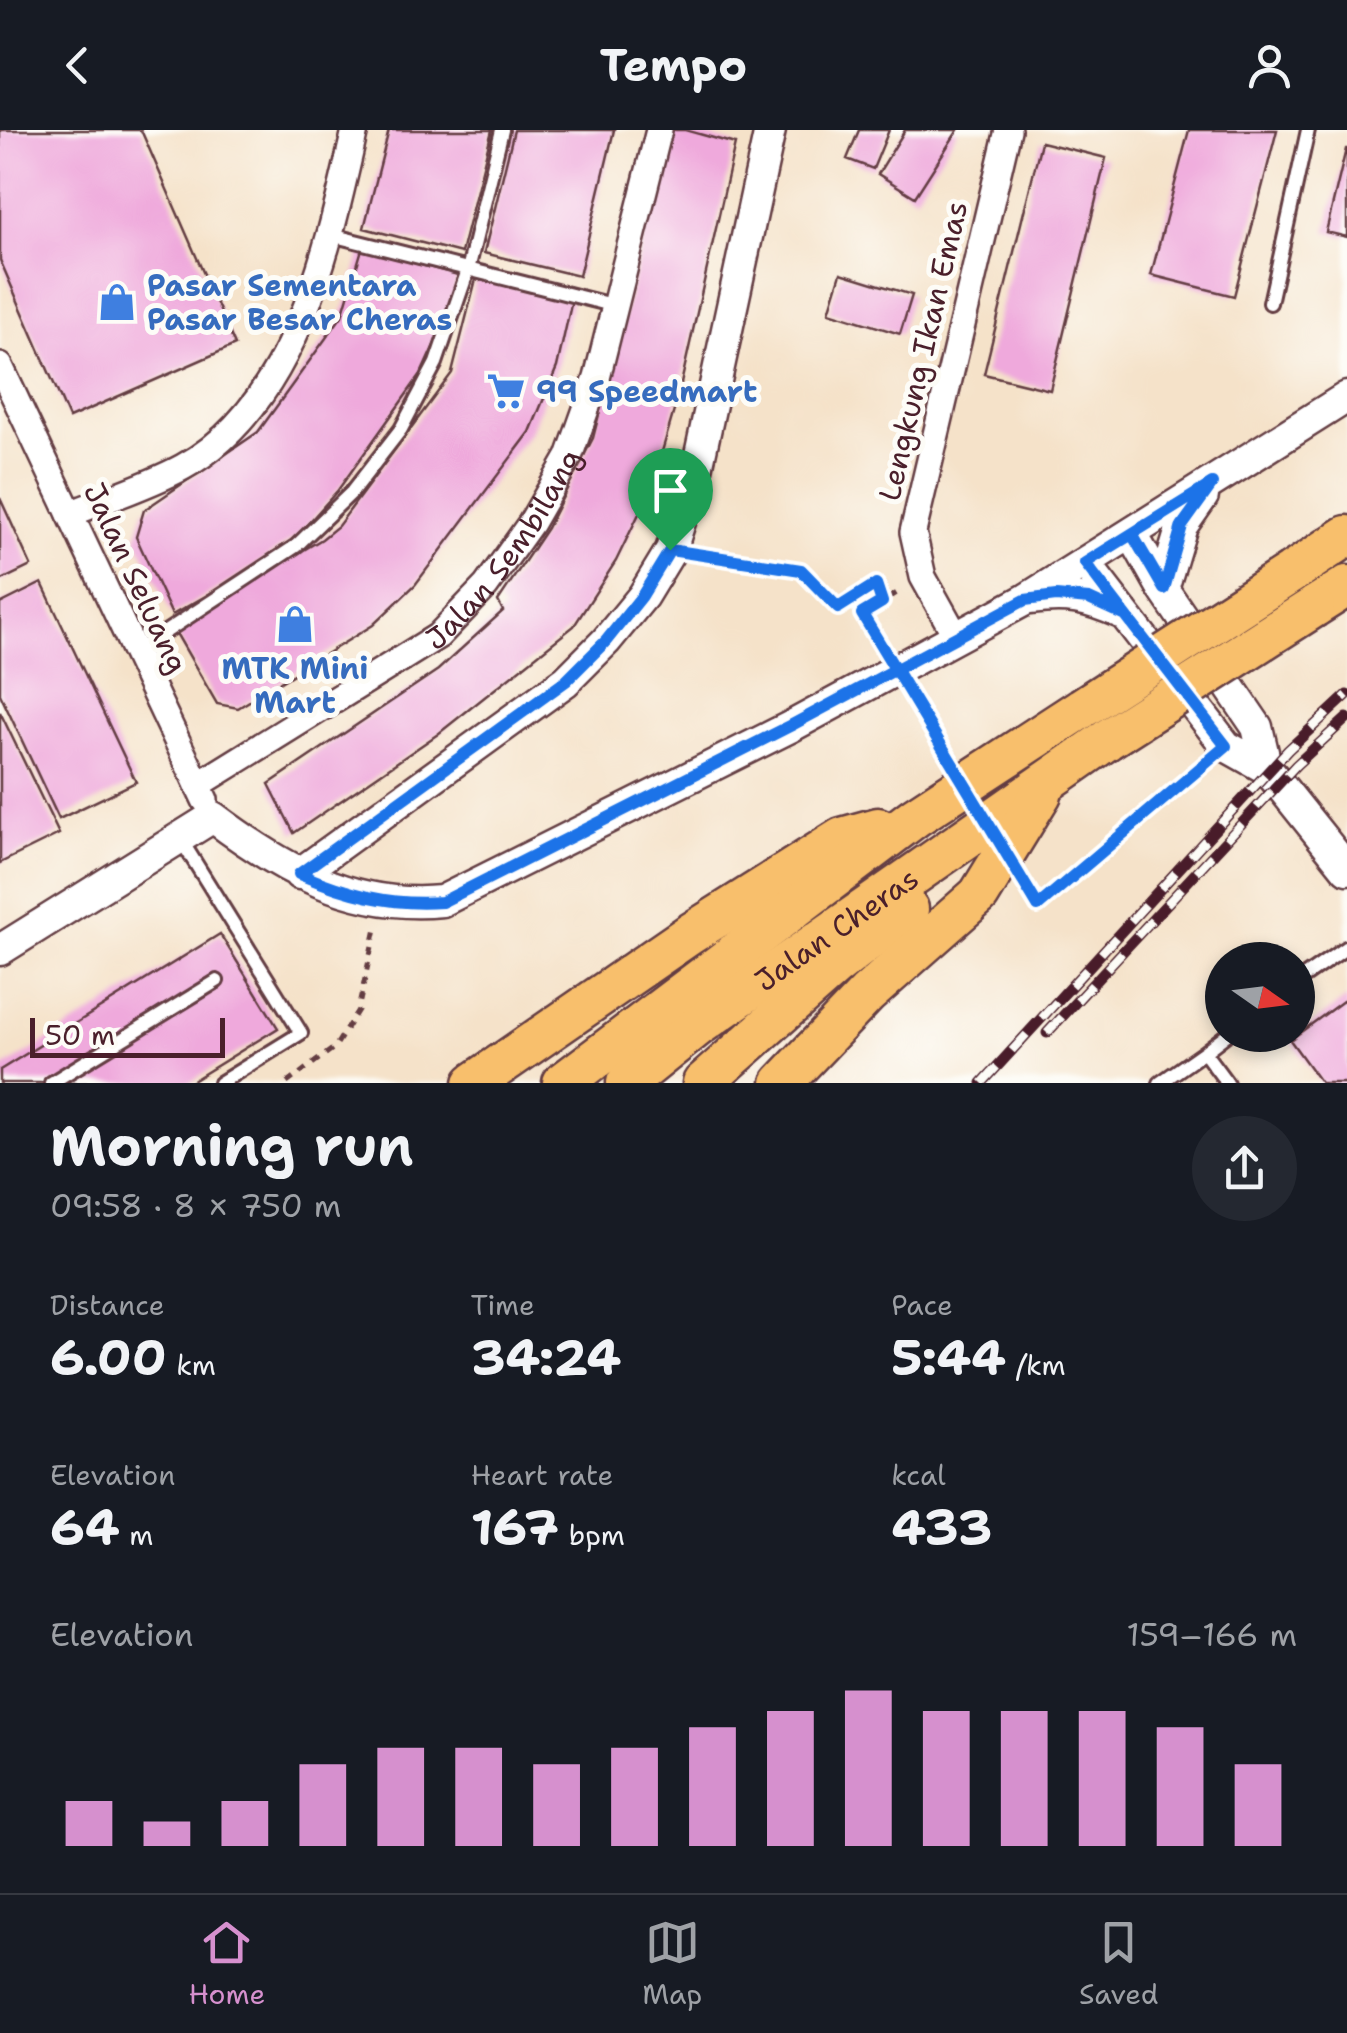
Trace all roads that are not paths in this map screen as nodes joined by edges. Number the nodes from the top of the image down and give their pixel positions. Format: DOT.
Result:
graph roads {
  1 [pos="355,130"];
  2 [pos="502,130"];
  3 [pos="659,130"];
  4 [pos="1008,130"];
  5 [pos="1308,130"];
  6 [pos="767,131"];
  7 [pos="331,235"];
  8 [pos="468,270"];
  9 [pos="1270,303"];
  10 [pos="616,306"];
  11 [pos="0,366"];
  12 [pos="1347,396"];
  13 [pos="1212,484"];
  14 [pos="70,514"];
  15 [pos="1132,534"];
  16 [pos="1347,536"];
  17 [pos="1085,563"];
  18 [pos="1164,589"];
  19 [pos="1330,597"];
  20 [pos="1025,600"];
  21 [pos="1124,615"];
  22 [pos="957,638"];
  23 [pos="135,652"];
  24 [pos="1266,768"];
  25 [pos="1051,778"];
  26 [pos="198,785"];
  27 [pos="213,817"];
  28 [pos="915,817"];
  29 [pos="179,838"];
  30 [pos="1347,870"];
  31 [pos="299,874"];
  32 [pos="1347,947"];
  33 [pos="0,950"];
  34 [pos="1315,969"];
  35 [pos="217,981"];
  36 [pos="1204,1052"];
  37 [pos="51,1083"];
  38 [pos="220,1083"];
  39 [pos="474,1083"];
  40 [pos="563,1083"];
  41 [pos="627,1083"];
  42 [pos="703,1083"];
  43 [pos="782,1083"];
  44 [pos="1160,1083"];
  45 [pos="1227,1083"];
  1 -- 7 [label="street"];
  2 -- 8 [label="lane"];
  3 -- 10 [label="street, Jalan Sembilang"];
  4 -- 22 [label="street, Lengkung Ikan Emas"];
  5 -- 9 [label="lane"];
  6 -- 31 [label="street"];
  7 -- 8 [label="lane"];
  7 -- 14 [label="street"];
  8 -- 10 [label="lane"];
  8 -- 23 [label="lane"];
  10 -- 26 [label="street, Jalan Sembilang"];
  11 -- 14 [label="street, Jalan Seluang"];
  12 -- 13 [label="street"];
  13 -- 15 [label="street"];
  13 -- 18 [label="street"];
  14 -- 23 [label="street, Jalan Seluang"];
  15 -- 17 [label="street"];
  15 -- 18 [label="street"];
  16 -- 28 [label="highway, bridge"];
  17 -- 20 [label="street"];
  17 -- 21 [label="street"];
  18 -- 24 [label="street"];
  19 -- 25 [label="highway, bridge"];
  20 -- 21 [label="street"];
  20 -- 22 [label="street"];
  21 -- 24 [label="street"];
  22 -- 31 [label="street"];
  23 -- 26 [label="street, Jalan Seluang"];
  24 -- 30 [label="street"];
  25 -- 41 [label="highway, Jalan Cheras"];
  25 -- 42 [label="highway"];
  25 -- 43 [label="highway"];
  26 -- 27 [label="street, Jalan Seluang"];
  27 -- 29 [label="street"];
  27 -- 31 [label="street"];
  28 -- 39 [label="highway"];
  28 -- 40 [label="highway, Jalan Cheras"];
  29 -- 33 [label="street"];
  29 -- 38 [label="lane"];
  32 -- 34 [label="lane"];
  35 -- 37 [label="lane"];
  36 -- 44 [label="lane"];
  36 -- 45 [label="lane"];
}
